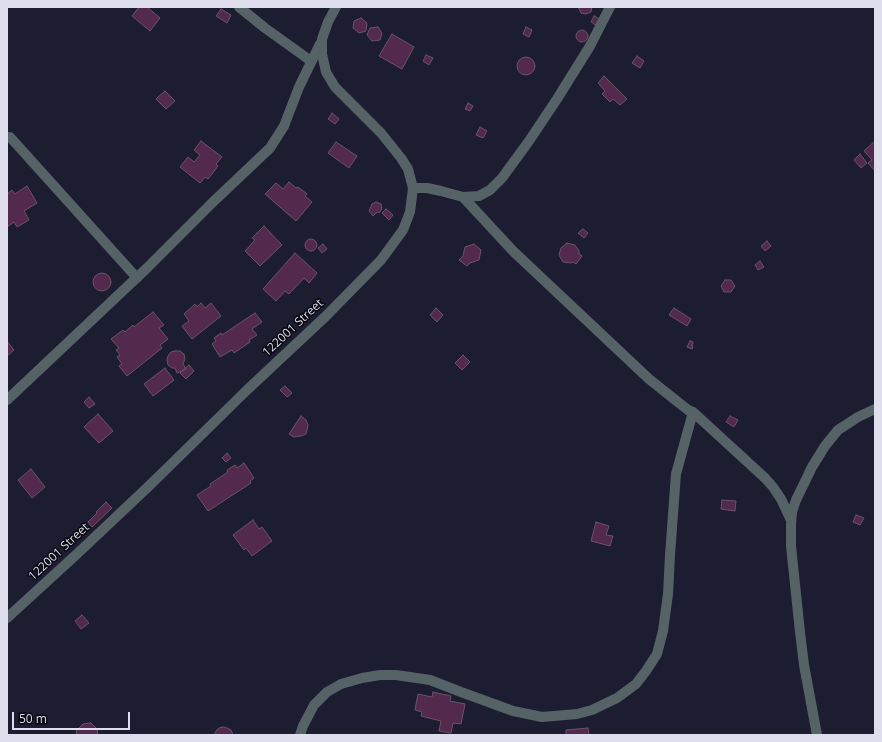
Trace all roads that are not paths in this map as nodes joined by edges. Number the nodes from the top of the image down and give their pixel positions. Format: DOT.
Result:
graph roads {
  1 [pos="239,7"];
  2 [pos="336,7"];
  3 [pos="610,7"];
  4 [pos="322,39"];
  5 [pos="311,61"];
  6 [pos="7,137"];
  7 [pos="413,188"];
  8 [pos="463,197"];
  9 [pos="137,278"];
  10 [pos="7,400"];
  11 [pos="875,409"];
  12 [pos="693,412"];
  13 [pos="792,520"];
  14 [pos="7,618"];
  15 [pos="300,735"];
  16 [pos="817,735"];
  1 -- 5 [label="street"];
  2 -- 4 [label="street, 122001 Street"];
  3 -- 8 [label="street"];
  4 -- 5 [label="street"];
  4 -- 7 [label="street, 122001 Street"];
  5 -- 9 [label="street"];
  6 -- 9 [label="street"];
  7 -- 8 [label="street"];
  7 -- 14 [label="street, 122001 Street"];
  8 -- 12 [label="street"];
  9 -- 10 [label="street"];
  11 -- 13 [label="street"];
  12 -- 13 [label="street"];
  12 -- 15 [label="street"];
  13 -- 16 [label="street"];
}
